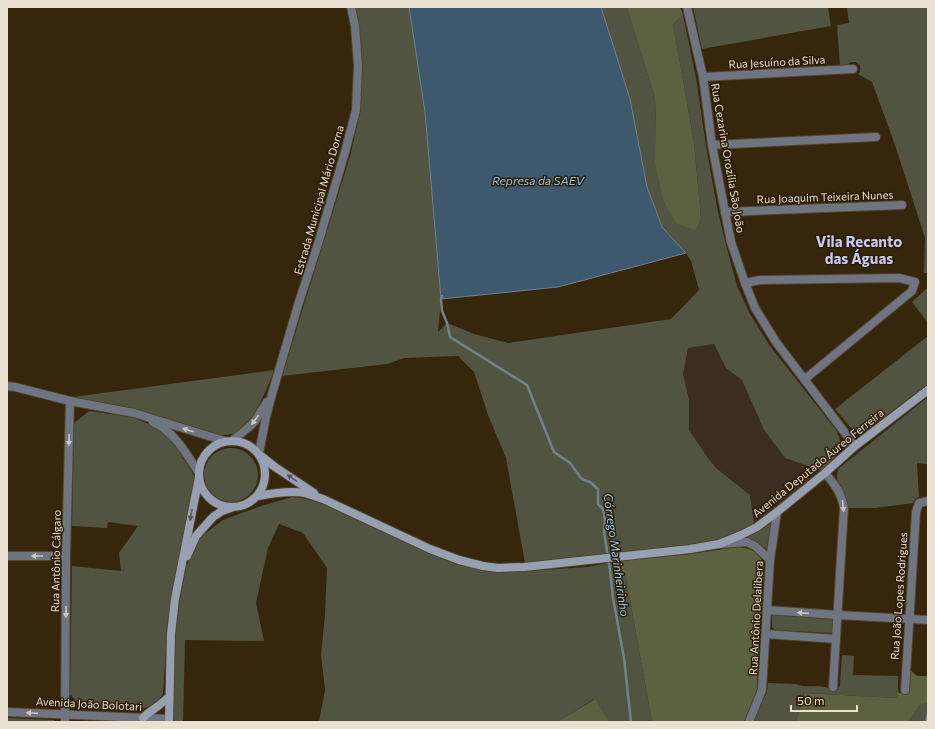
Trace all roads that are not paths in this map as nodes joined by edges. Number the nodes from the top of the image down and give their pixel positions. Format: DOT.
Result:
graph roads {
  1 [pos="351,7"];
  2 [pos="687,7"];
  3 [pos="853,69"];
  4 [pos="703,77"];
  5 [pos="876,137"];
  6 [pos="712,145"];
  7 [pos="902,205"];
  8 [pos="725,212"];
  9 [pos="745,283"];
  10 [pos="805,379"];
  11 [pos="7,386"];
  12 [pos="928,390"];
  13 [pos="272,394"];
  14 [pos="70,401"];
  15 [pos="134,413"];
  16 [pos="229,441"];
  17 [pos="855,446"];
  18 [pos="260,455"];
  19 [pos="825,473"];
  20 [pos="199,475"];
  21 [pos="258,496"];
  22 [pos="323,499"];
  23 [pos="928,500"];
  24 [pos="233,508"];
  25 [pos="777,512"];
  26 [pos="720,544"];
  27 [pos="7,556"];
  28 [pos="66,556"];
  29 [pos="770,560"];
  30 [pos="182,566"];
  31 [pos="767,610"];
  32 [pos="838,615"];
  33 [pos="908,620"];
  34 [pos="928,620"];
  35 [pos="766,634"];
  36 [pos="836,639"];
  37 [pos="833,687"];
  38 [pos="904,690"];
  39 [pos="169,697"];
  40 [pos="7,712"];
  41 [pos="65,718"];
  42 [pos="141,720"];
  43 [pos="169,720"];
  44 [pos="749,722"];
  1 -- 13 [label="street, Estrada Municipal Mário Dorna"];
  2 -- 4 [label="street, Rua Cezarina Orozília São João"];
  3 -- 4 [label="street, Rua Jesuíno da Silva"];
  4 -- 6 [label="street, Rua Cezarina Orozília São João"];
  5 -- 6 [label="street"];
  6 -- 8 [label="street, Rua Cezarina Orozília São João"];
  7 -- 8 [label="street, Rua Joaquim Teixeira Nunes"];
  8 -- 9 [label="street, Rua Cezarina Orozília São João"];
  9 -- 10 [label="street, Rua Cezarina Orozília São João"];
  9 -- 10 [label="street"];
  10 -- 17 [label="street, Rua Cezarina Orozília São João"];
  11 -- 14 [label="street"];
  12 -- 17 [label="main road, Avenida Deputado Áureo Ferreira"];
  13 -- 16 [label="street, one-way"];
  13 -- 18 [label="street"];
  14 -- 15 [label="street"];
  14 -- 28 [label="street, Rua Antônio Cálgaro, one-way"];
  16 -- 15 [label="street, one-way"];
  15 -- 20 [label="street"];
  16 -- 18 [label="main road"];
  16 -- 20 [label="main road"];
  17 -- 19 [label="main road, Avenida Deputado Áureo Ferreira"];
  18 -- 21 [label="main road"];
  22 -- 18 [label="main road, Avenida Deputado Áureo Ferreira, one-way"];
  19 -- 25 [label="main road, Avenida Deputado Áureo Ferreira"];
  19 -- 32 [label="street, one-way"];
  20 -- 24 [label="main road"];
  20 -- 30 [label="main road, one-way"];
  21 -- 22 [label="main road, Avenida Deputado Áureo Ferreira"];
  21 -- 24 [label="main road"];
  22 -- 26 [label="main road, Avenida Deputado Áureo Ferreira"];
  23 -- 33 [label="street, Rua João Lopes Rodrigues"];
  24 -- 30 [label="main road"];
  25 -- 26 [label="main road, Avenida Deputado Áureo Ferreira"];
  25 -- 29 [label="street, Rua Antônio Delalibera"];
  26 -- 29 [label="street"];
  28 -- 27 [label="street, one-way"];
  28 -- 41 [label="street, Rua Antônio Cálgaro, one-way"];
  29 -- 31 [label="street, Rua Antônio Delalibera"];
  30 -- 39 [label="main road"];
  32 -- 31 [label="street, one-way"];
  31 -- 35 [label="street, Rua Antônio Delalibera"];
  32 -- 33 [label="street"];
  32 -- 36 [label="street"];
  33 -- 34 [label="street"];
  33 -- 38 [label="street, Rua João Lopes Rodrigues"];
  35 -- 36 [label="street"];
  35 -- 44 [label="street, Rua Antônio Delalibera"];
  36 -- 37 [label="street"];
  39 -- 42 [label="main road"];
  39 -- 43 [label="main road"];
  41 -- 40 [label="street, Avenida João Bolotari, one-way"];
  41 -- 42 [label="street, Avenida João Bolotari"];
  42 -- 43 [label="street, Avenida João Bolotari"];
}
